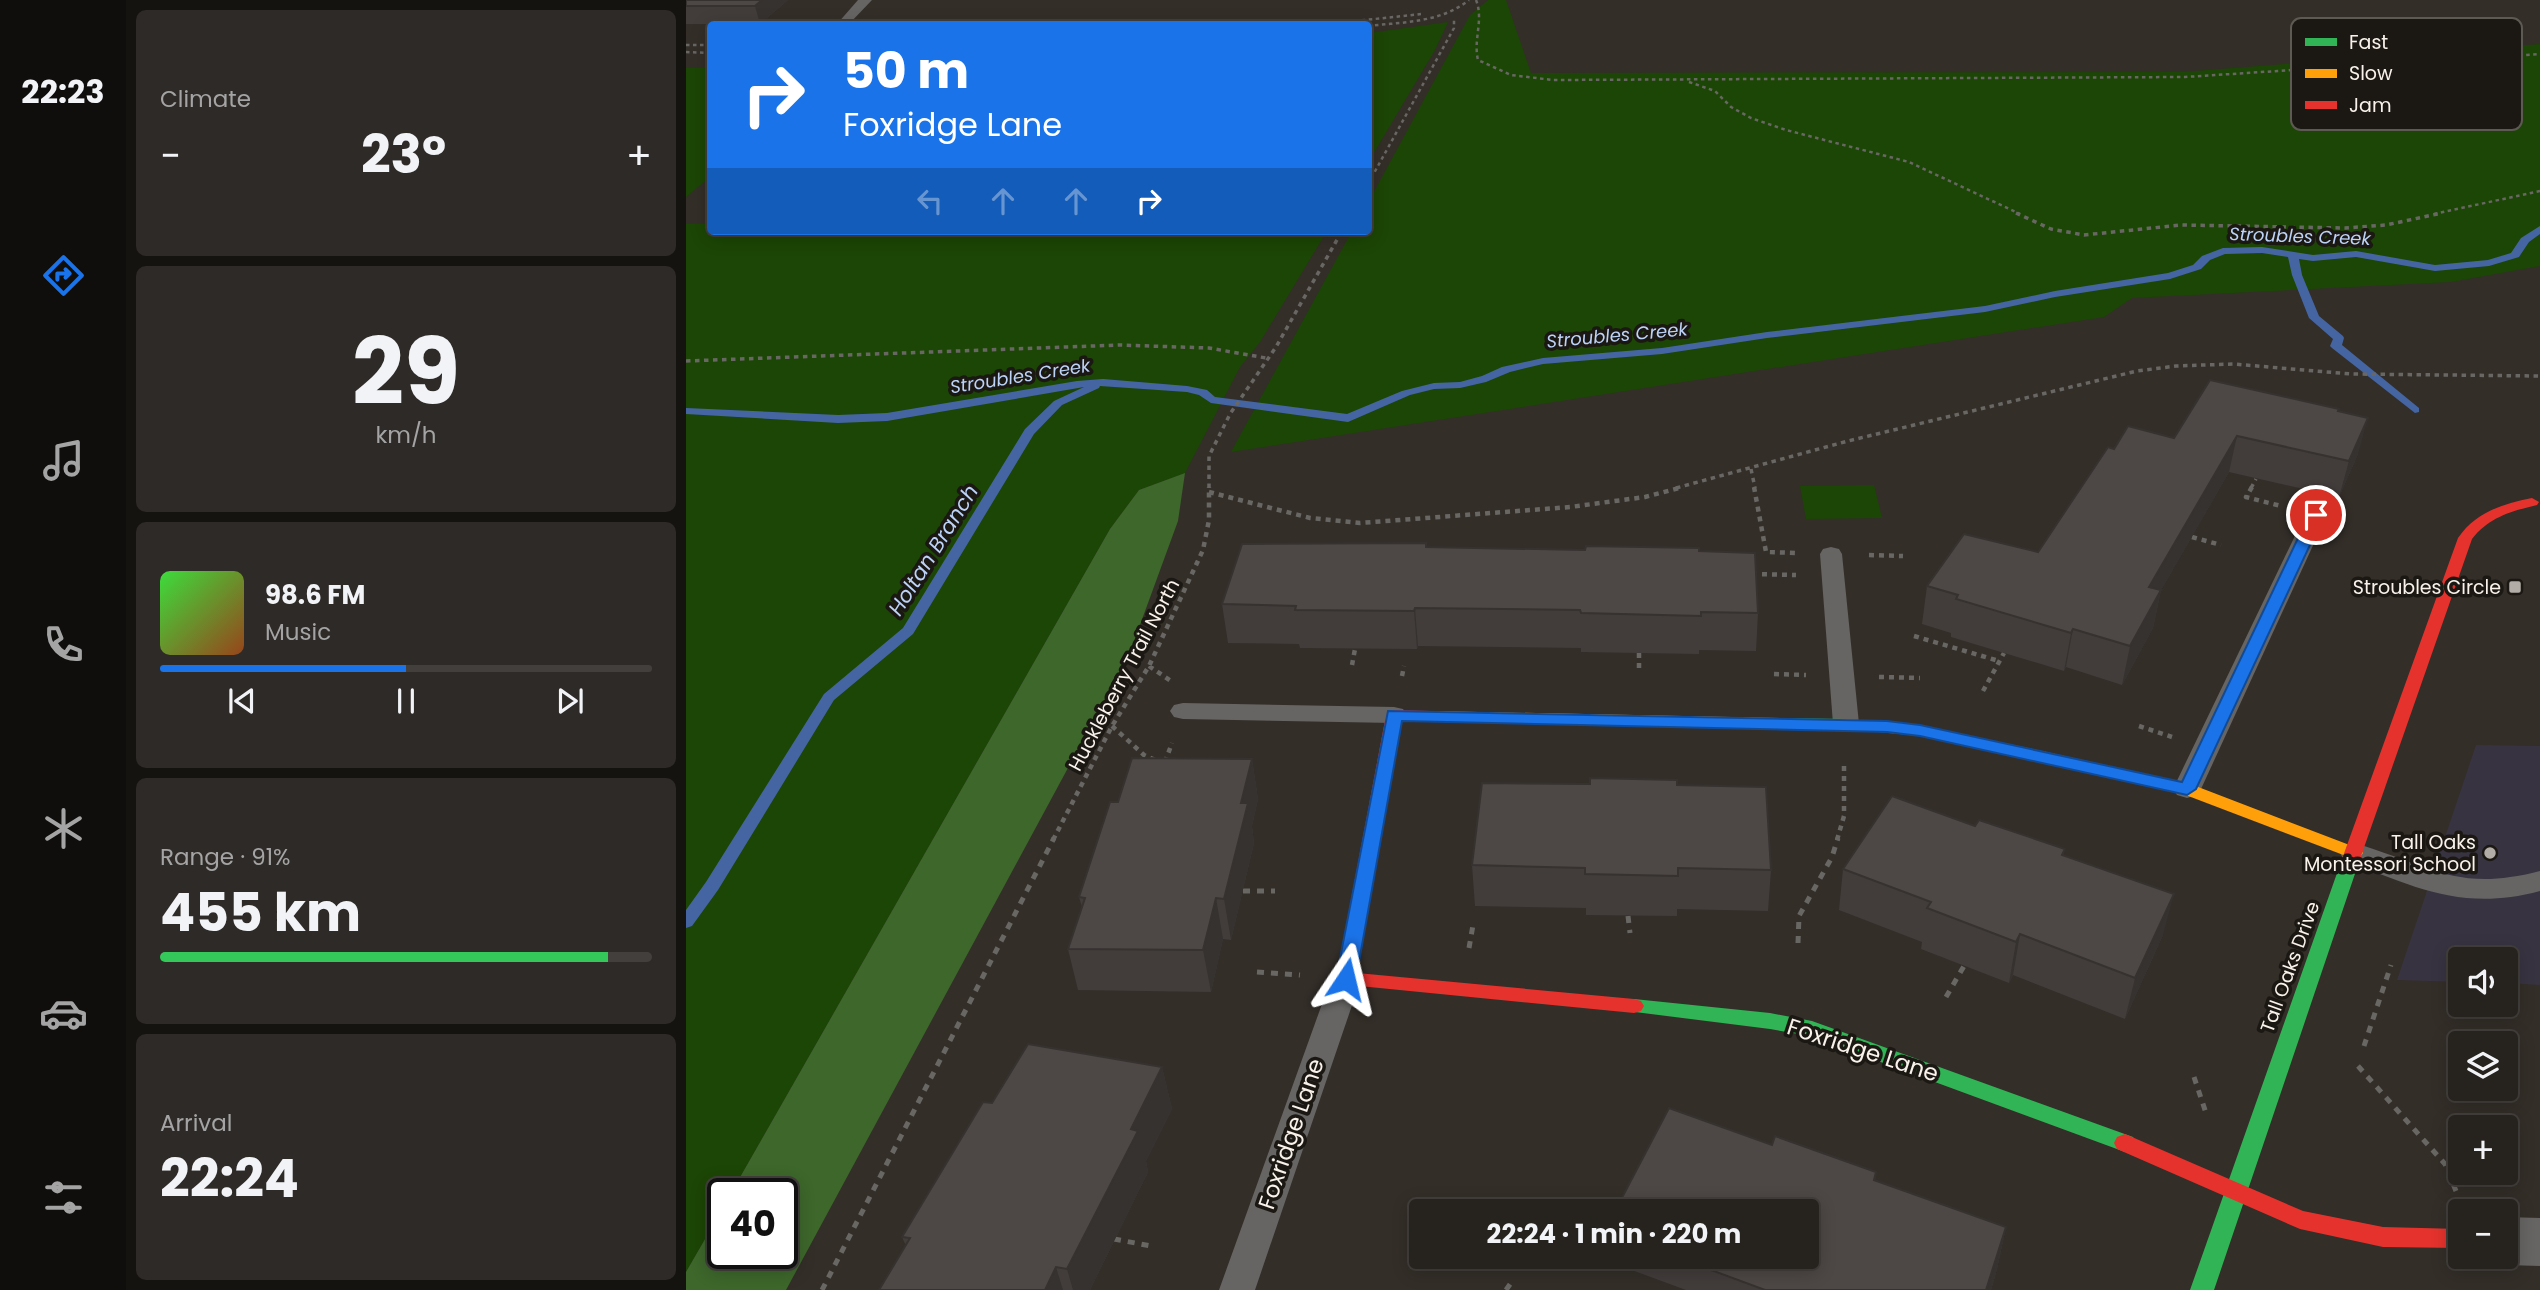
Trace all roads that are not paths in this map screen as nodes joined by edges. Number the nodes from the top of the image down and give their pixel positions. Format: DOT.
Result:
graph roads {
  1 [pos="865,0"];
  2 [pos="845,21"];
  3 [pos="2536,502"];
  4 [pos="2316,515"];
  5 [pos="1831,554"];
  6 [pos="1183,711"];
  7 [pos="1394,715"];
  8 [pos="1846,724"];
  9 [pos="2187,789"];
  10 [pos="2354,853"];
  11 [pos="2540,881"];
  12 [pos="1346,979"];
  13 [pos="2234,1193"];
  14 [pos="2448,1239"];
  15 [pos="2518,1241"];
  16 [pos="2540,1242"];
  17 [pos="1237,1290"];
  18 [pos="2202,1290"];
  1 -- 2 [label="lane"];
  3 -- 10 [label="street, Tall Oaks Drive"];
  4 -- 9 [label="lane"];
  5 -- 8 [label="lane"];
  6 -- 7 [label="lane"];
  7 -- 8 [label="street"];
  7 -- 12 [label="street, Foxridge Lane"];
  8 -- 9 [label="street"];
  9 -- 10 [label="street"];
  10 -- 11 [label="lane"];
  10 -- 13 [label="street, Tall Oaks Drive"];
  12 -- 13 [label="street, Foxridge Lane"];
  12 -- 17 [label="lane, Foxridge Lane"];
  13 -- 14 [label="street, Foxridge Lane"];
  13 -- 18 [label="street, Tall Oaks Drive"];
  15 -- 16 [label="street"];
}
